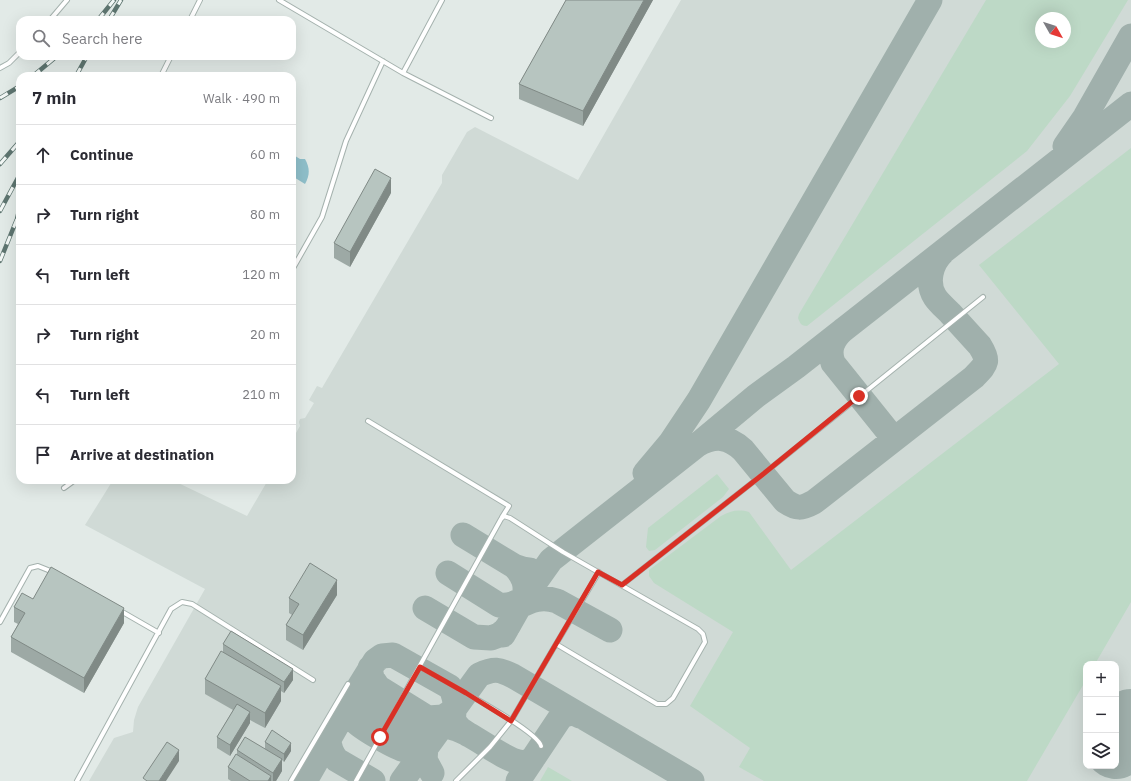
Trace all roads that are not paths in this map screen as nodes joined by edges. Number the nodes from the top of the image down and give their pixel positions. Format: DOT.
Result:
graph roads {
  1 [pos="67,0"];
  2 [pos="200,0"];
  3 [pos="279,0"];
  4 [pos="442,0"];
  5 [pos="53,16"];
  6 [pos="192,16"];
  7 [pos="16,56"];
  8 [pos="169,60"];
  9 [pos="383,61"];
  10 [pos="0,68"];
  11 [pos="163,72"];
  12 [pos="403,73"];
  13 [pos="491,118"];
  14 [pos="296,263"];
  15 [pos="983,297"];
  16 [pos="368,421"];
  17 [pos="70,484"];
  18 [pos="64,488"];
  19 [pos="502,518"];
  20 [pos="598,572"];
  21 [pos="57,574"];
  22 [pos="622,585"];
  23 [pos="111,606"];
  24 [pos="0,622"];
  25 [pos="159,633"];
  26 [pos="556,644"];
  27 [pos="420,667"];
  28 [pos="313,680"];
  29 [pos="348,684"];
  30 [pos="511,721"];
  31 [pos="541,746"];
  32 [pos="77,781"];
  33 [pos="291,781"];
  34 [pos="356,781"];
  35 [pos="456,781"];
  1 -- 5 [label="lane"];
  2 -- 6 [label="lane"];
  3 -- 9 [label="lane"];
  4 -- 12 [label="lane"];
  7 -- 10 [label="lane"];
  8 -- 11 [label="lane"];
  9 -- 12 [label="lane"];
  9 -- 14 [label="lane"];
  12 -- 13 [label="lane"];
  15 -- 22 [label="lane"];
  16 -- 19 [label="lane"];
  17 -- 18 [label="lane"];
  19 -- 20 [label="lane"];
  19 -- 27 [label="lane"];
  20 -- 22 [label="lane"];
  20 -- 26 [label="lane"];
  21 -- 24 [label="lane"];
  22 -- 26 [label="lane"];
  23 -- 25 [label="lane"];
  25 -- 28 [label="lane"];
  25 -- 32 [label="lane"];
  26 -- 30 [label="lane"];
  27 -- 30 [label="lane"];
  27 -- 34 [label="lane"];
  29 -- 33 [label="lane"];
  30 -- 31 [label="lane"];
  30 -- 35 [label="lane"];
}
